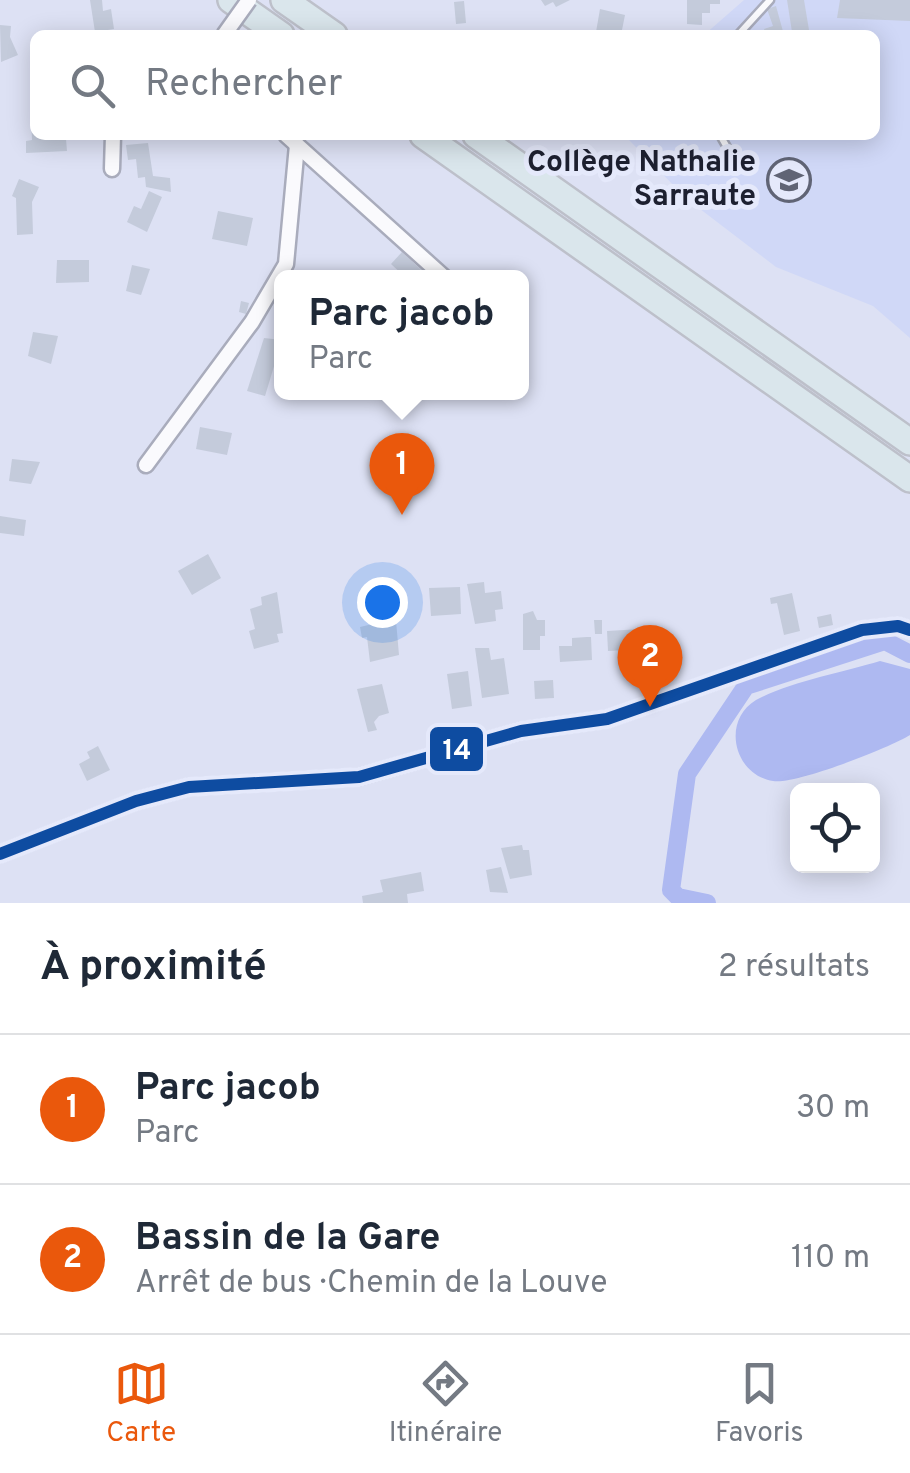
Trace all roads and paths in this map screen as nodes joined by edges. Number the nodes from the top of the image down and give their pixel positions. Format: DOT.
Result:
graph roads {
  1 [pos="231,0"];
  2 [pos="248,0"];
  3 [pos="284,0"];
  4 [pos="770,0"];
  5 [pos="227,30"];
  6 [pos="274,30"];
  7 [pos="327,30"];
  8 [pos="743,30"];
  9 [pos="113,140"];
  10 [pos="291,140"];
  11 [pos="430,140"];
  12 [pos="483,140"];
  13 [pos="723,140"];
  14 [pos="728,149"];
  15 [pos="112,169"];
  16 [pos="282,270"];
  17 [pos="436,270"];
  18 [pos="274,284"];
  19 [pos="910,442"];
  20 [pos="146,465"];
  21 [pos="910,479"];
  22 [pos="910,630"];
  23 [pos="0,854"];
  1 -- 6 [label="highway"];
  2 -- 5 [label="street, bridge"];
  3 -- 7 [label="highway"];
  4 -- 8 [label="lane"];
  9 -- 15 [label="street"];
  10 -- 16 [label="street"];
  10 -- 17 [label="street"];
  11 -- 21 [label="highway"];
  12 -- 19 [label="highway"];
  13 -- 14 [label="lane"];
  18 -- 20 [label="street"];
  22 -- 23 [label="street"];
}
